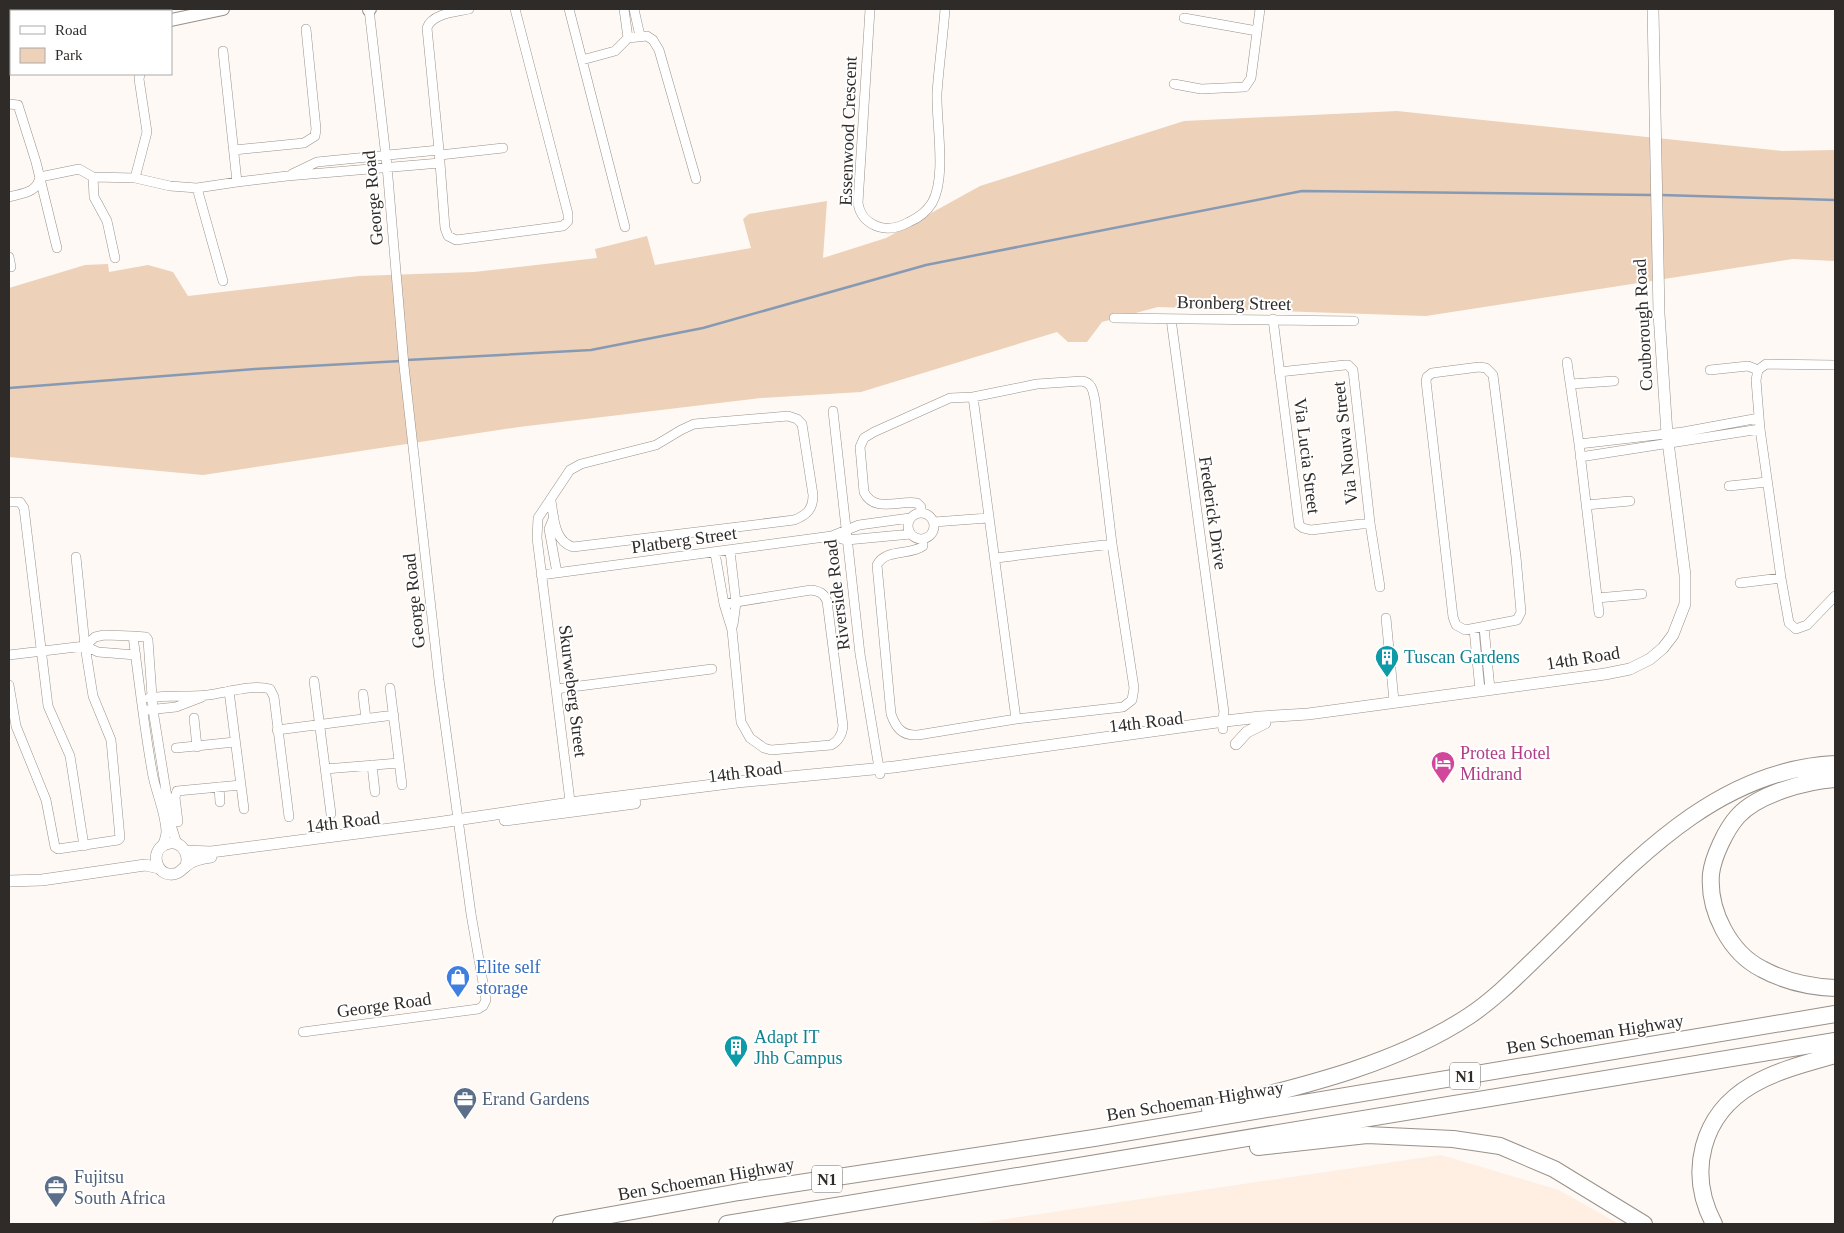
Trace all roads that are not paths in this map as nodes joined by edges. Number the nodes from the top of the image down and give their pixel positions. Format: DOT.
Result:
graph roads {
  1 [pos="194,9"];
  2 [pos="222,9"];
  3 [pos="369,9"];
  4 [pos="469,9"];
  5 [pos="515,9"];
  6 [pos="569,9"];
  7 [pos="627,9"];
  8 [pos="634,9"];
  9 [pos="870,9"];
  10 [pos="946,9"];
  11 [pos="1260,9"];
  12 [pos="1653,9"];
  13 [pos="172,15"];
  14 [pos="1184,18"];
  15 [pos="172,20"];
  16 [pos="306,29"];
  17 [pos="1257,31"];
  18 [pos="640,36"];
  19 [pos="628,38"];
  20 [pos="223,50"];
  21 [pos="582,60"];
  22 [pos="140,75"];
  23 [pos="1174,84"];
  24 [pos="9,104"];
  25 [pos="503,148"];
  26 [pos="234,150"];
  27 [pos="386,155"];
  28 [pos="440,156"];
  29 [pos="387,166"];
  30 [pos="40,176"];
  31 [pos="93,176"];
  32 [pos="287,176"];
  33 [pos="135,178"];
  34 [pos="696,179"];
  35 [pos="237,182"];
  36 [pos="197,188"];
  37 [pos="9,197"];
  38 [pos="625,227"];
  39 [pos="57,248"];
  40 [pos="9,257"];
  41 [pos="115,258"];
  42 [pos="11,267"];
  43 [pos="223,281"];
  44 [pos="1114,318"];
  45 [pos="1170,318"];
  46 [pos="1273,319"];
  47 [pos="1354,321"];
  48 [pos="1567,362"];
  49 [pos="1835,365"];
  50 [pos="1710,370"];
  51 [pos="1758,370"];
  52 [pos="1280,372"];
  53 [pos="1614,381"];
  54 [pos="1571,384"];
  55 [pos="973,397"];
  56 [pos="833,411"];
  57 [pos="1759,418"];
  58 [pos="1760,429"];
  59 [pos="1707,433"];
  60 [pos="1631,438"];
  61 [pos="1667,439"];
  62 [pos="1579,444"];
  63 [pos="1632,449"];
  64 [pos="1580,457"];
  65 [pos="1767,482"];
  66 [pos="1729,486"];
  67 [pos="552,501"];
  68 [pos="1630,501"];
  69 [pos="9,502"];
  70 [pos="1586,505"];
  71 [pos="921,512"];
  72 [pos="554,517"];
  73 [pos="910,518"];
  74 [pos="988,518"];
  75 [pos="934,522"];
  76 [pos="875,523"];
  77 [pos="1370,523"];
  78 [pos="846,529"];
  79 [pos="911,534"];
  80 [pos="832,536"];
  81 [pos="876,537"];
  82 [pos="923,539"];
  83 [pos="846,540"];
  84 [pos="1112,544"];
  85 [pos="730,551"];
  86 [pos="715,553"];
  87 [pos="76,557"];
  88 [pos="996,558"];
  89 [pos="556,573"];
  90 [pos="541,575"];
  91 [pos="1781,578"];
  92 [pos="1740,583"];
  93 [pos="1380,587"];
  94 [pos="1642,594"];
  95 [pos="1835,596"];
  96 [pos="1597,598"];
  97 [pos="736,603"];
  98 [pos="724,604"];
  99 [pos="1598,613"];
  100 [pos="1386,618"];
  101 [pos="1484,627"];
  102 [pos="1474,629"];
  103 [pos="732,630"];
  104 [pos="1673,635"];
  105 [pos="133,636"];
  106 [pos="85,646"];
  107 [pos="42,652"];
  108 [pos="9,655"];
  109 [pos="136,655"];
  110 [pos="712,669"];
  111 [pos="314,681"];
  112 [pos="9,685"];
  113 [pos="390,688"];
  114 [pos="556,689"];
  115 [pos="1485,690"];
  116 [pos="229,691"];
  117 [pos="363,694"];
  118 [pos="207,695"];
  119 [pos="153,697"];
  120 [pos="141,699"];
  121 [pos="1394,701"];
  122 [pos="153,710"];
  123 [pos="141,711"];
  124 [pos="1308,714"];
  125 [pos="394,715"];
  126 [pos="194,718"];
  127 [pos="366,719"];
  128 [pos="1016,720"];
  129 [pos="1226,722"];
  130 [pos="1265,723"];
  131 [pos="319,725"];
  132 [pos="278,730"];
  133 [pos="234,742"];
  134 [pos="1236,744"];
  135 [pos="197,747"];
  136 [pos="176,748"];
  137 [pos="399,762"];
  138 [pos="1835,764"];
  139 [pos="372,765"];
  140 [pos="324,770"];
  141 [pos="880,771"];
  142 [pos="168,772"];
  143 [pos="152,774"];
  144 [pos="1835,779"];
  145 [pos="241,785"];
  146 [pos="402,785"];
  147 [pos="219,787"];
  148 [pos="376,792"];
  149 [pos="220,802"];
  150 [pos="571,807"];
  151 [pos="244,809"];
  152 [pos="331,814"];
  153 [pos="289,817"];
  154 [pos="178,822"];
  155 [pos="459,823"];
  156 [pos="84,846"];
  157 [pos="181,847"];
  158 [pos="159,849"];
  159 [pos="186,866"];
  160 [pos="159,868"];
  161 [pos="13,880"];
  162 [pos="1835,988"];
  163 [pos="1835,1014"];
  164 [pos="303,1032"];
  165 [pos="1835,1041"];
  166 [pos="1835,1056"];
  167 [pos="1094,1138"];
  168 [pos="1096,1164"];
  169 [pos="561,1224"];
  170 [pos="727,1224"];
  171 [pos="1644,1224"];
  172 [pos="1714,1224"];
  1 -- 13 [label="main road"];
  2 -- 15 [label="main road"];
  3 -- 27 [label="street, George Road"];
  4 -- 28 [label="street"];
  5 -- 28 [label="street"];
  6 -- 21 [label="street"];
  7 -- 19 [label="street"];
  8 -- 18 [label="street"];
  9 -- 10 [label="street, Essenwood Crescent"];
  11 -- 17 [label="street"];
  12 -- 61 [label="street, Couborough Road"];
  14 -- 17 [label="street"];
  16 -- 26 [label="street"];
  17 -- 23 [label="street"];
  18 -- 19 [label="street"];
  18 -- 34 [label="street"];
  19 -- 21 [label="street"];
  20 -- 26 [label="street"];
  21 -- 38 [label="street"];
  22 -- 33 [label="street"];
  24 -- 30 [label="street"];
  25 -- 28 [label="street"];
  26 -- 35 [label="street"];
  27 -- 28 [label="street"];
  27 -- 29 [label="street, George Road"];
  27 -- 32 [label="street"];
  28 -- 29 [label="street"];
  29 -- 32 [label="street"];
  29 -- 155 [label="street, George Road"];
  30 -- 31 [label="street"];
  30 -- 37 [label="street"];
  30 -- 39 [label="street"];
  31 -- 33 [label="street"];
  31 -- 41 [label="street"];
  32 -- 35 [label="street"];
  33 -- 36 [label="street"];
  35 -- 36 [label="street"];
  36 -- 43 [label="street"];
  40 -- 42 [label="street"];
  44 -- 45 [label="street, Bronberg Street"];
  45 -- 46 [label="street, Bronberg Street"];
  45 -- 129 [label="street, Frederick Drive"];
  46 -- 47 [label="street, Bronberg Street"];
  46 -- 52 [label="street, Via Lucia Street"];
  48 -- 54 [label="street"];
  49 -- 51 [label="street"];
  50 -- 51 [label="street"];
  51 -- 57 [label="street"];
  52 -- 77 [label="street, Via Lucia Street"];
  52 -- 77 [label="street, Via Nouva Street"];
  53 -- 54 [label="street"];
  54 -- 62 [label="street"];
  55 -- 71 [label="street"];
  55 -- 74 [label="street"];
  55 -- 84 [label="street"];
  56 -- 78 [label="street, Riverside Road"];
  57 -- 58 [label="street"];
  57 -- 59 [label="street"];
  58 -- 59 [label="street"];
  58 -- 65 [label="street"];
  59 -- 61 [label="street"];
  60 -- 61 [label="street"];
  60 -- 62 [label="street"];
  60 -- 63 [label="street"];
  61 -- 63 [label="street"];
  61 -- 104 [label="street, Couborough Road"];
  62 -- 64 [label="street"];
  63 -- 64 [label="street"];
  64 -- 70 [label="street"];
  65 -- 66 [label="street"];
  65 -- 91 [label="street"];
  67 -- 72 [label="street"];
  67 -- 72 [label="street, Skurweberg Street"];
  67 -- 90 [label="street, Skurweberg Street"];
  68 -- 70 [label="street"];
  69 -- 107 [label="street"];
  70 -- 96 [label="street"];
  71 -- 73 [label="street"];
  71 -- 75 [label="street"];
  72 -- 89 [label="street"];
  73 -- 76 [label="street, Platberg Street"];
  73 -- 79 [label="street"];
  74 -- 75 [label="street"];
  74 -- 88 [label="street"];
  75 -- 82 [label="street"];
  76 -- 78 [label="street, Platberg Street"];
  76 -- 81 [label="street"];
  77 -- 93 [label="street, Via Nouva Street"];
  78 -- 80 [label="street, Platberg Street"];
  78 -- 83 [label="street, Riverside Road"];
  79 -- 81 [label="street"];
  79 -- 82 [label="street"];
  80 -- 83 [label="street, Platberg Street"];
  80 -- 85 [label="street, Platberg Street"];
  81 -- 83 [label="street"];
  82 -- 128 [label="street"];
  83 -- 141 [label="street, Riverside Road"];
  84 -- 88 [label="street"];
  84 -- 128 [label="street"];
  85 -- 86 [label="street, Platberg Street"];
  85 -- 97 [label="street"];
  86 -- 89 [label="street, Platberg Street"];
  86 -- 98 [label="street"];
  87 -- 106 [label="street"];
  88 -- 128 [label="street"];
  89 -- 90 [label="street, Platberg Street"];
  90 -- 114 [label="street, Skurweberg Street"];
  91 -- 92 [label="street"];
  91 -- 95 [label="street"];
  94 -- 96 [label="street"];
  96 -- 99 [label="street"];
  97 -- 98 [label="street"];
  97 -- 103 [label="street"];
  97 -- 103 [label="street"];
  98 -- 103 [label="street"];
  100 -- 121 [label="street"];
  101 -- 102 [label="street"];
  101 -- 102 [label="street"];
  101 -- 115 [label="street"];
  102 -- 115 [label="street"];
  104 -- 115 [label="street, 14th Road"];
  105 -- 106 [label="street"];
  105 -- 109 [label="street"];
  105 -- 119 [label="street"];
  106 -- 107 [label="street"];
  106 -- 109 [label="street"];
  106 -- 156 [label="street"];
  107 -- 108 [label="street"];
  107 -- 156 [label="street"];
  109 -- 120 [label="street"];
  110 -- 114 [label="street"];
  111 -- 131 [label="street"];
  112 -- 156 [label="street"];
  113 -- 125 [label="street"];
  114 -- 150 [label="street, Skurweberg Street"];
  115 -- 121 [label="street, 14th Road"];
  116 -- 118 [label="street"];
  116 -- 132 [label="street"];
  116 -- 133 [label="street"];
  117 -- 127 [label="street"];
  118 -- 119 [label="street"];
  118 -- 122 [label="street"];
  119 -- 120 [label="street"];
  119 -- 122 [label="street"];
  120 -- 123 [label="street"];
  121 -- 124 [label="street, 14th Road"];
  122 -- 123 [label="street"];
  122 -- 142 [label="street"];
  123 -- 143 [label="street"];
  124 -- 129 [label="street, 14th Road"];
  124 -- 130 [label="street, 14th Road"];
  125 -- 127 [label="street"];
  125 -- 137 [label="street"];
  126 -- 135 [label="street"];
  127 -- 131 [label="street"];
  129 -- 130 [label="street, 14th Road"];
  129 -- 141 [label="street, 14th Road"];
  130 -- 134 [label="street"];
  131 -- 132 [label="street"];
  131 -- 140 [label="street"];
  132 -- 153 [label="street"];
  133 -- 135 [label="street"];
  133 -- 145 [label="street"];
  135 -- 136 [label="street"];
  137 -- 139 [label="street"];
  137 -- 146 [label="street"];
  138 -- 167 [label="highway"];
  139 -- 140 [label="street"];
  139 -- 148 [label="street"];
  140 -- 152 [label="street"];
  141 -- 150 [label="street, 14th Road"];
  142 -- 143 [label="street"];
  142 -- 157 [label="street"];
  143 -- 158 [label="street"];
  144 -- 162 [label="highway"];
  145 -- 147 [label="street"];
  145 -- 151 [label="street"];
  147 -- 149 [label="street"];
  147 -- 154 [label="street"];
  150 -- 155 [label="street, 14th Road"];
  155 -- 157 [label="street, 14th Road"];
  155 -- 159 [label="street, 14th Road"];
  155 -- 164 [label="street, George Road"];
  157 -- 158 [label="street"];
  157 -- 159 [label="street"];
  158 -- 160 [label="street"];
  158 -- 161 [label="street"];
  159 -- 160 [label="street"];
  160 -- 161 [label="street"];
  163 -- 167 [label="highway, Ben Schoeman Highway / N1"];
  165 -- 168 [label="highway, N1"];
  166 -- 172 [label="highway"];
  167 -- 169 [label="highway, Ben Schoeman Highway / N1"];
  168 -- 170 [label="highway, N1"];
  168 -- 171 [label="highway"];
}
